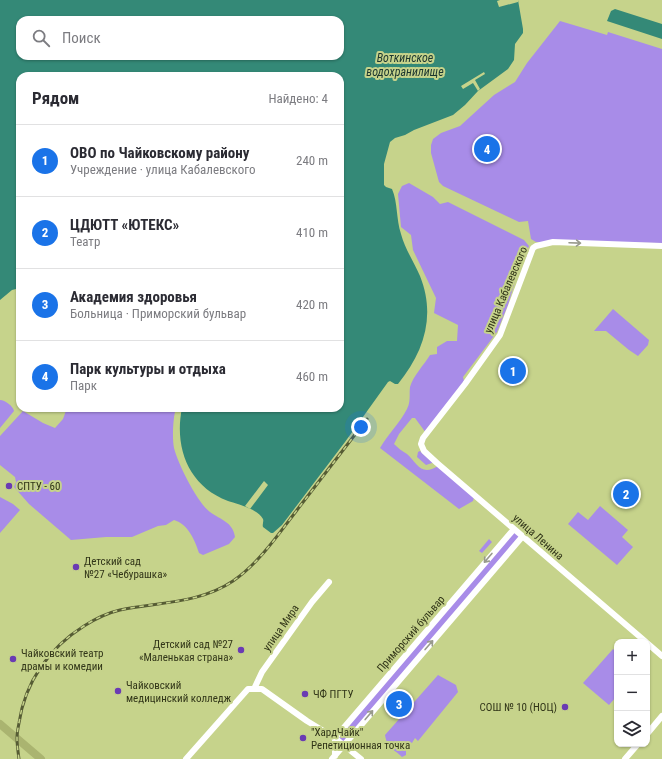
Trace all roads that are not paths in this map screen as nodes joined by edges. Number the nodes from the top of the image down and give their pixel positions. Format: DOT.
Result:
graph roads {
  1 [pos="662,246"];
  2 [pos="421,444"];
  3 [pos="514,529"];
  4 [pos="522,537"];
  5 [pos="329,582"];
  6 [pos="641,639"];
  7 [pos="650,646"];
  8 [pos="662,656"];
  9 [pos="254,689"];
  10 [pos="662,716"];
  11 [pos="0,724"];
  12 [pos="650,730"];
  13 [pos="335,738"];
  14 [pos="344,745"];
  15 [pos="636,747"];
  16 [pos="333,757"];
  17 [pos="41,759"];
  18 [pos="186,759"];
  19 [pos="361,759"];
  20 [pos="626,759"];
  2 -- 1 [label="street, улица Кабалевского, one-way"];
  2 -- 3 [label="street, улица Ленина"];
  3 -- 4 [label="street, улица Ленина"];
  3 -- 13 [label="street, Приморский бульвар, one-way"];
  4 -- 6 [label="street, улица Ленина"];
  14 -- 4 [label="street, Приморский бульвар, one-way"];
  5 -- 9 [label="street, улица Мира"];
  7 -- 8 [label="street, улица Ленина"];
  9 -- 13 [label="street"];
  9 -- 18 [label="street, улица Мира"];
  10 -- 12 [label="street"];
  11 -- 17 [label="main road"];
  13 -- 14 [label="street"];
  13 -- 16 [label="street, Приморский бульвар"];
  14 -- 16 [label="street, Приморский бульвар"];
  14 -- 19 [label="street"];
  15 -- 20 [label="street"];
}
